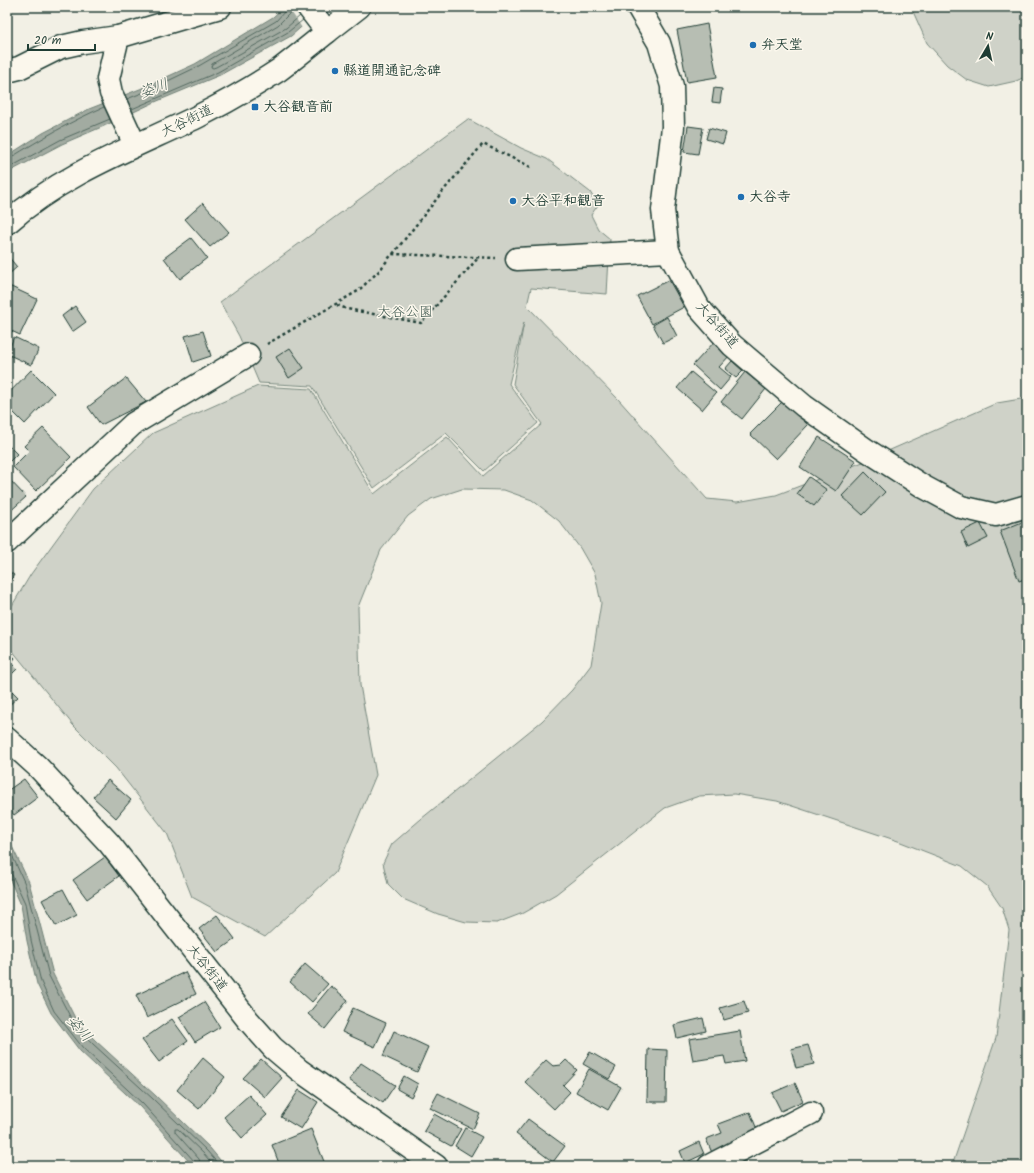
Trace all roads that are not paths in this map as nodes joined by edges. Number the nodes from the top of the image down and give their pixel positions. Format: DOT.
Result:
graph roads {
  1 [pos="220,7"];
  2 [pos="360,7"];
  3 [pos="638,7"];
  4 [pos="317,20"];
  5 [pos="118,37"];
  6 [pos="7,71"];
  7 [pos="135,145"];
  8 [pos="7,223"];
  9 [pos="668,251"];
  10 [pos="517,259"];
  11 [pos="248,355"];
  12 [pos="1027,506"];
  13 [pos="7,542"];
  14 [pos="7,739"];
  15 [pos="811,1113"];
  16 [pos="436,1166"];
  17 [pos="709,1166"];
  1 -- 5 [label="street"];
  2 -- 4 [label="street, 大谷街道"];
  3 -- 9 [label="street, 大谷街道"];
  4 -- 7 [label="street, 大谷街道"];
  5 -- 6 [label="street"];
  5 -- 7 [label="street"];
  7 -- 8 [label="street, 大谷街道"];
  9 -- 10 [label="street"];
  9 -- 12 [label="street, 大谷街道"];
  11 -- 13 [label="street"];
  14 -- 16 [label="street, 大谷街道"];
  15 -- 17 [label="street"];
}
